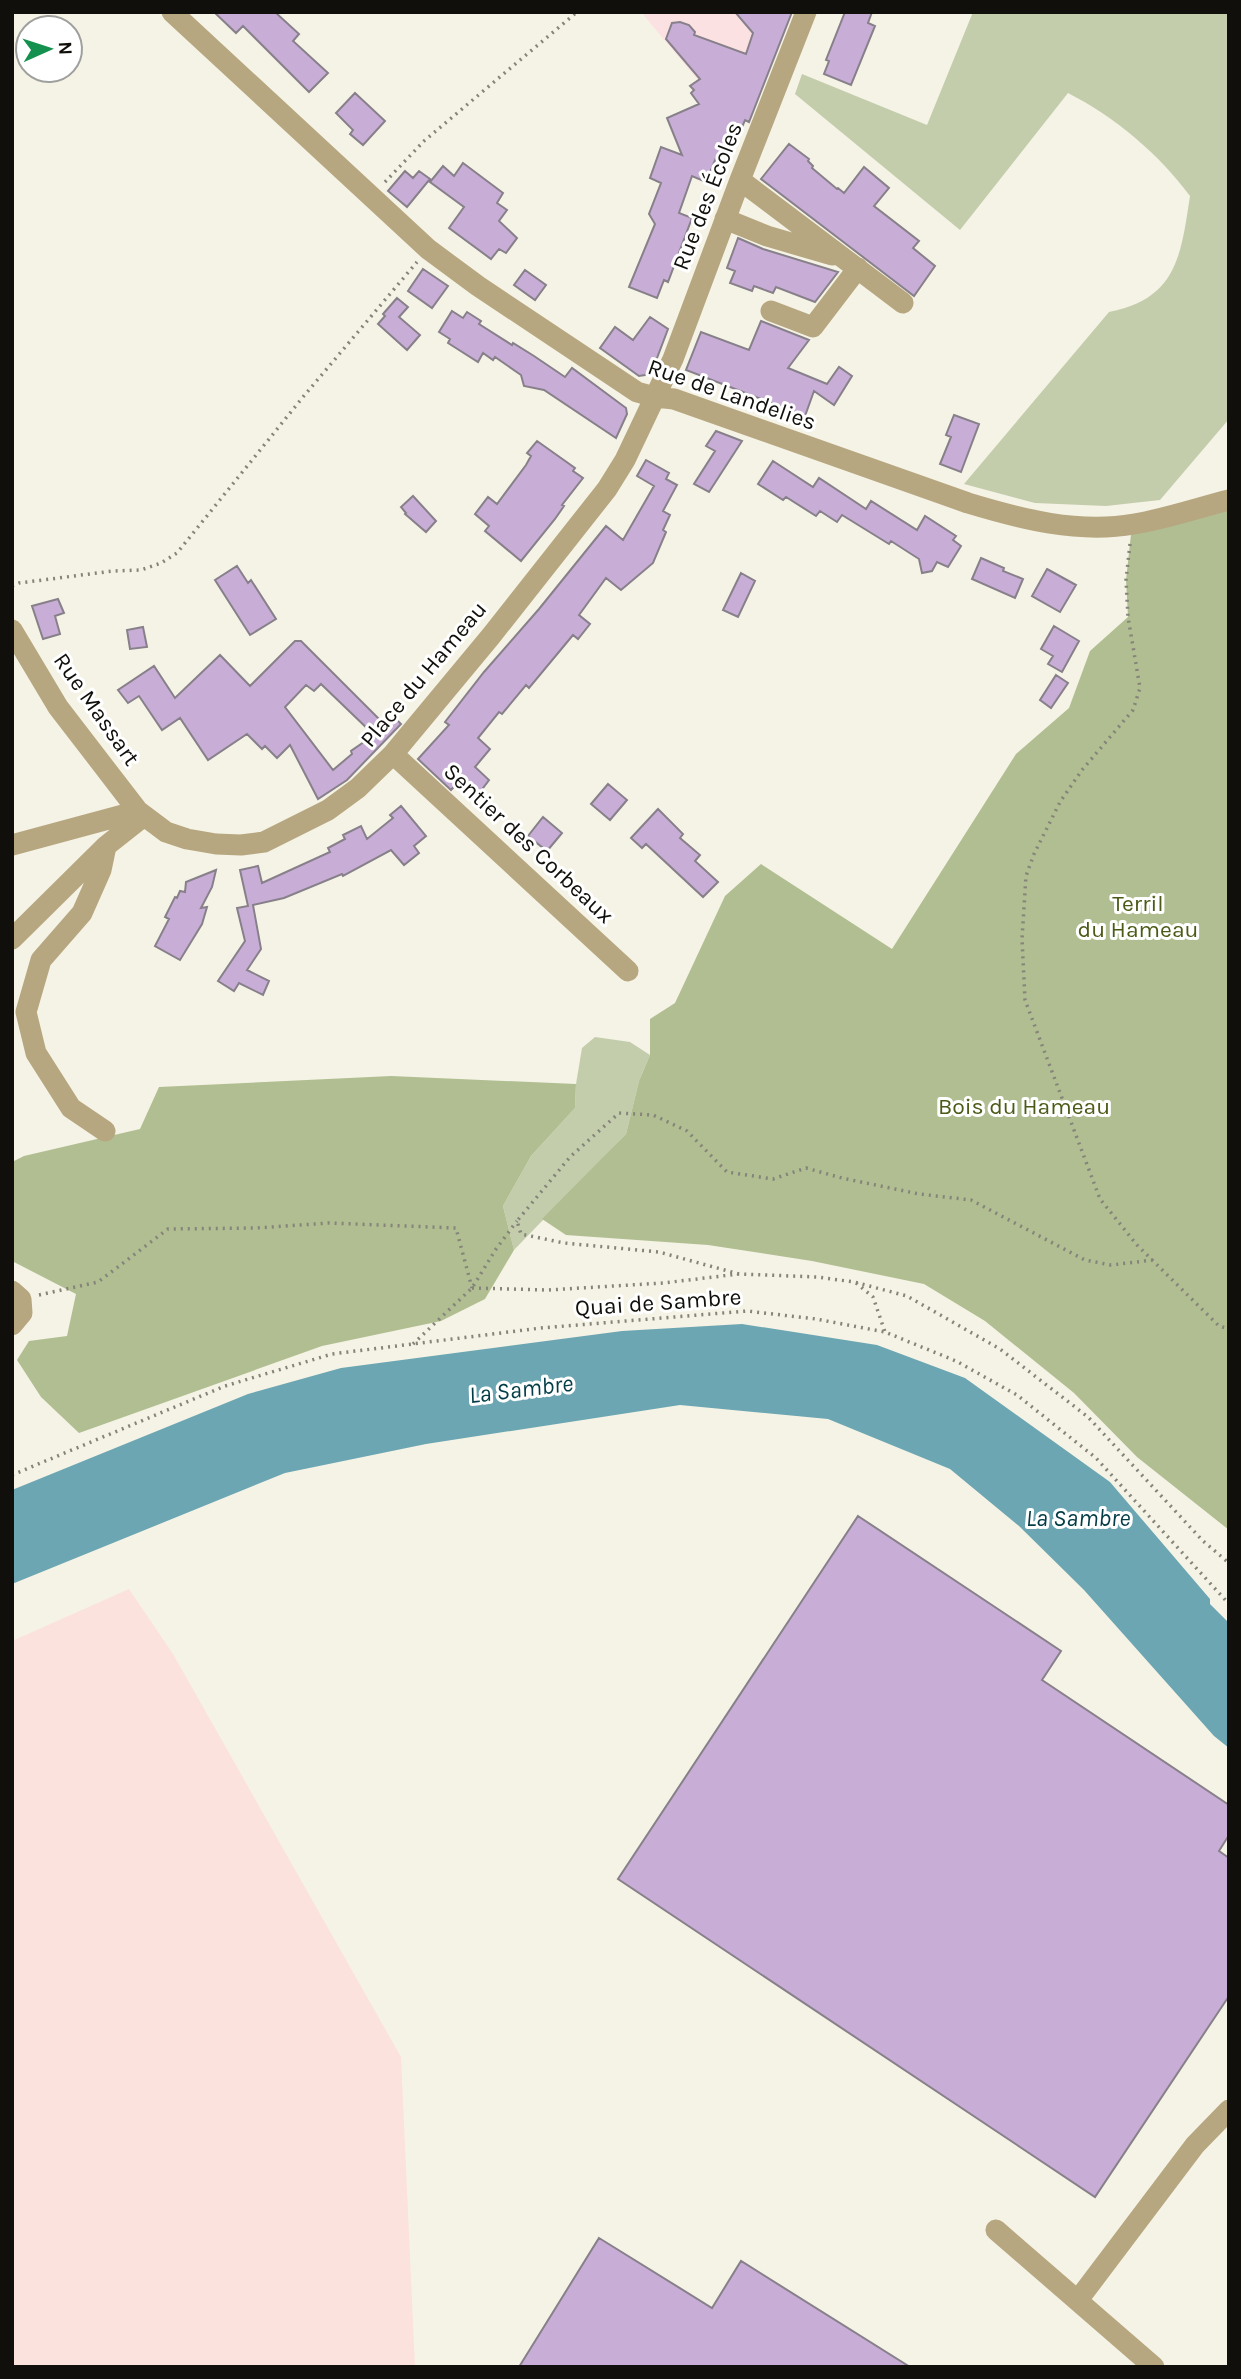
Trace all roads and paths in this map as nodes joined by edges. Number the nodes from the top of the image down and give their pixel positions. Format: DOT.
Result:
graph roads {
  1 [pos="172,12"];
  2 [pos="577,12"];
  3 [pos="806,12"];
  4 [pos="740,180"];
  5 [pos="370,195"];
  6 [pos="725,219"];
  7 [pos="428,248"];
  8 [pos="851,263"];
  9 [pos="903,303"];
  10 [pos="771,312"];
  11 [pos="655,397"];
  12 [pos="1229,500"];
  13 [pos="1132,525"];
  14 [pos="12,586"];
  15 [pos="12,630"];
  16 [pos="394,754"];
  17 [pos="141,813"];
  18 [pos="12,845"];
  19 [pos="106,846"];
  20 [pos="12,939"];
  21 [pos="628,971"];
  22 [pos="105,1131"];
  23 [pos="517,1220"];
  24 [pos="1153,1260"];
  25 [pos="739,1274"];
  26 [pos="854,1282"];
  27 [pos="472,1288"];
  28 [pos="16,1308"];
  29 [pos="1229,1329"];
  30 [pos="885,1332"];
  31 [pos="413,1344"];
  32 [pos="12,1475"];
  33 [pos="1229,1563"];
  34 [pos="1229,1604"];
  35 [pos="1229,2110"];
  36 [pos="996,2230"];
  37 [pos="1078,2300"];
  38 [pos="1154,2367"];
  1 -- 5 [label="street, Rue de Landelies"];
  2 -- 5 [label="path"];
  3 -- 4 [label="street, Rue des Écoles"];
  4 -- 6 [label="street, Rue des Écoles"];
  4 -- 8 [label="street"];
  5 -- 7 [label="street, Rue de Landelies"];
  6 -- 8 [label="street"];
  6 -- 11 [label="street, Rue des Écoles"];
  7 -- 11 [label="street, Rue de Landelies"];
  7 -- 14 [label="path"];
  8 -- 9 [label="street"];
  8 -- 10 [label="street"];
  11 -- 13 [label="street, Rue de Landelies"];
  11 -- 16 [label="street, Place du Hameau"];
  12 -- 13 [label="street, Rue de Landelies"];
  13 -- 24 [label="path"];
  15 -- 17 [label="street, Rue Massart"];
  16 -- 17 [label="street, Place du Hameau"];
  16 -- 21 [label="street, Sentier des Corbeaux"];
  17 -- 18 [label="street"];
  17 -- 19 [label="street"];
  19 -- 20 [label="street"];
  19 -- 22 [label="street"];
  23 -- 24 [label="path"];
  23 -- 25 [label="path"];
  23 -- 27 [label="path"];
  24 -- 29 [label="path"];
  25 -- 26 [label="path"];
  25 -- 27 [label="path"];
  26 -- 30 [label="path"];
  26 -- 33 [label="path"];
  27 -- 28 [label="path"];
  27 -- 31 [label="path"];
  30 -- 31 [label="path, Quai de Sambre"];
  30 -- 34 [label="path, Quai de Sambre"];
  31 -- 32 [label="path, Quai de Sambre"];
  35 -- 37 [label="street"];
  36 -- 37 [label="street"];
  37 -- 38 [label="street"];
}
